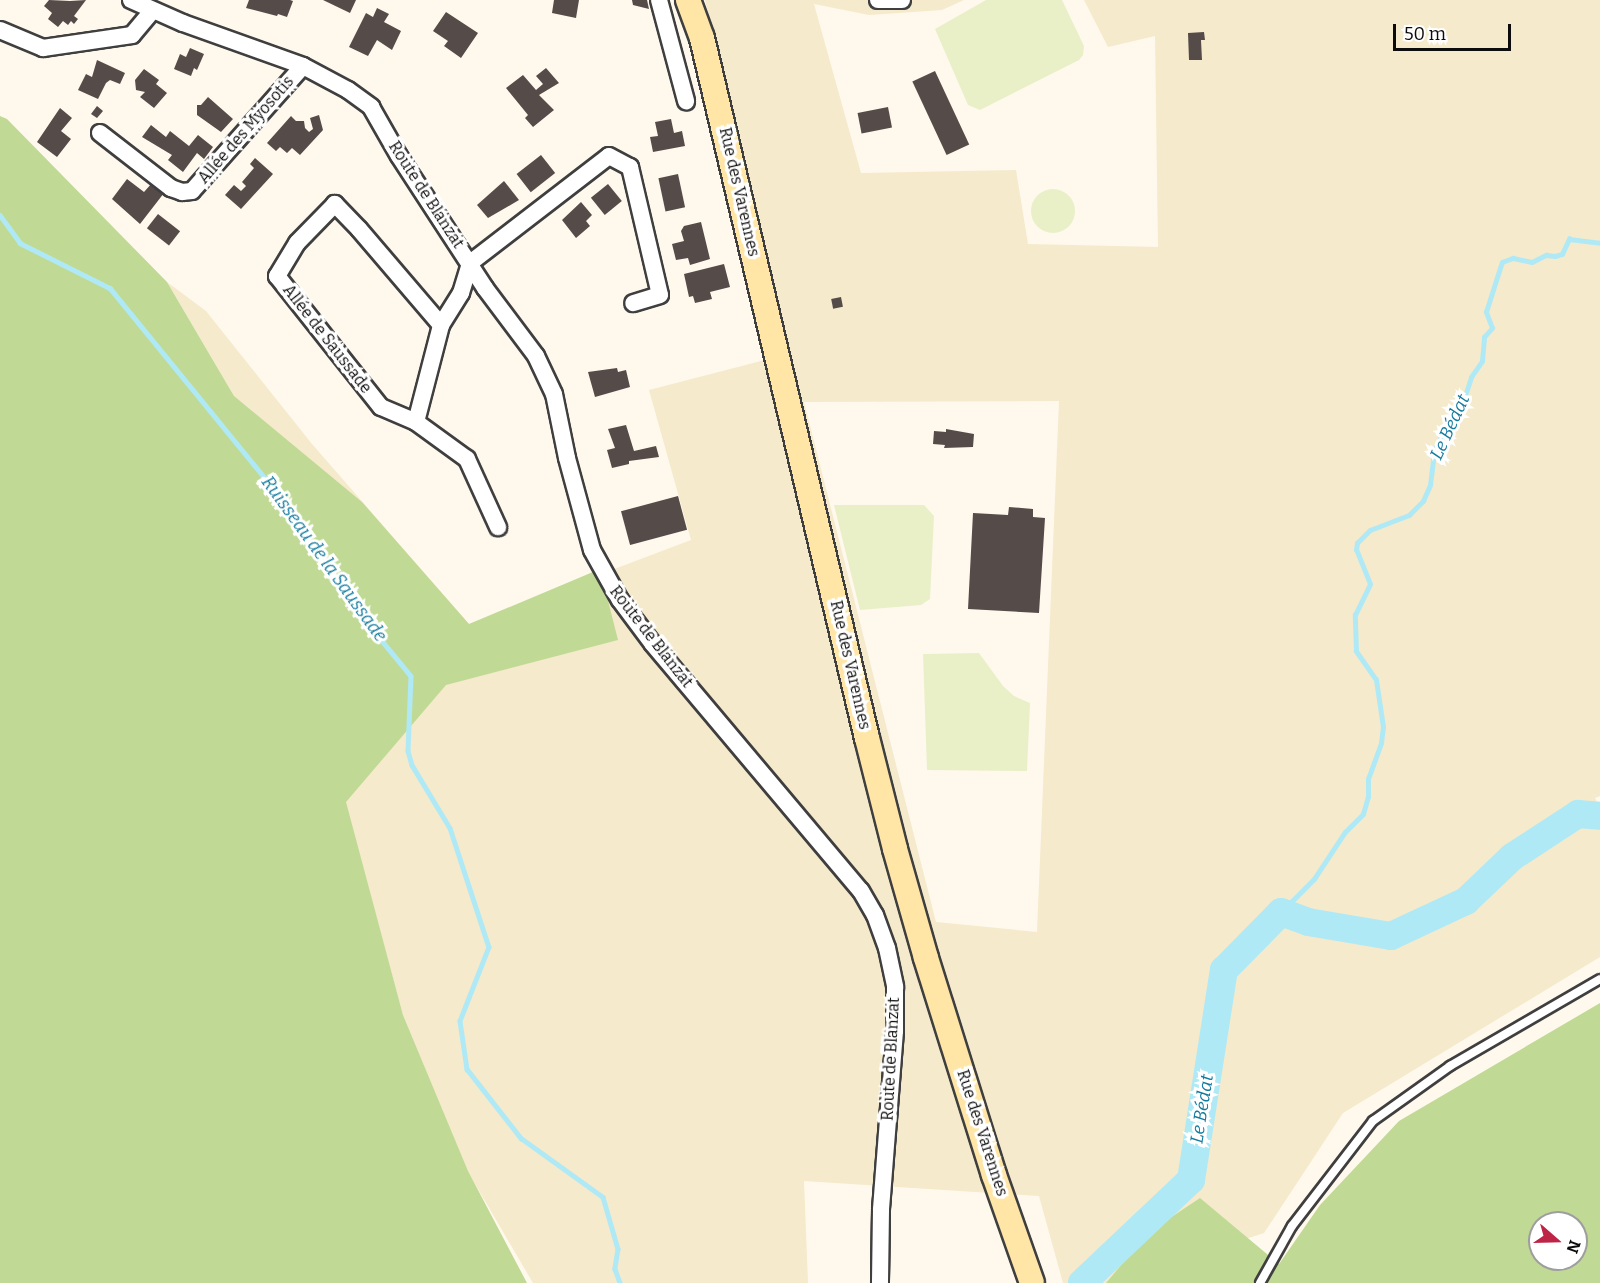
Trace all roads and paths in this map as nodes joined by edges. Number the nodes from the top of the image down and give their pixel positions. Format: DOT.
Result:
graph roads {
  1 [pos="131,0"];
  2 [pos="659,0"];
  3 [pos="688,0"];
  4 [pos="699,0"];
  5 [pos="878,0"];
  6 [pos="902,0"];
  7 [pos="152,11"];
  8 [pos="0,30"];
  9 [pos="702,38"];
  10 [pos="303,66"];
  11 [pos="686,100"];
  12 [pos="100,133"];
  13 [pos="470,263"];
  14 [pos="633,303"];
  15 [pos="441,324"];
  16 [pos="416,422"];
  17 [pos="498,527"];
  18 [pos="1600,979"];
  19 [pos="880,1283"];
  20 [pos="1032,1283"];
  21 [pos="1260,1283"];
  1 -- 7 [label="street, Route de Blanzat"];
  2 -- 11 [label="street"];
  3 -- 9 [label="main road, Rue des Varennes"];
  4 -- 9 [label="main road, Rue des Varennes"];
  5 -- 6 [label="street"];
  7 -- 8 [label="street"];
  7 -- 10 [label="street, Route de Blanzat"];
  9 -- 20 [label="main road, Rue des Varennes"];
  10 -- 12 [label="street, Allée des Myosotis"];
  10 -- 13 [label="street, Route de Blanzat"];
  13 -- 14 [label="street"];
  13 -- 15 [label="street"];
  13 -- 19 [label="street, Route de Blanzat"];
  15 -- 16 [label="street"];
  15 -- 16 [label="street, Allée de Saussade"];
  16 -- 17 [label="street"];
  18 -- 21 [label="lane"];
}
